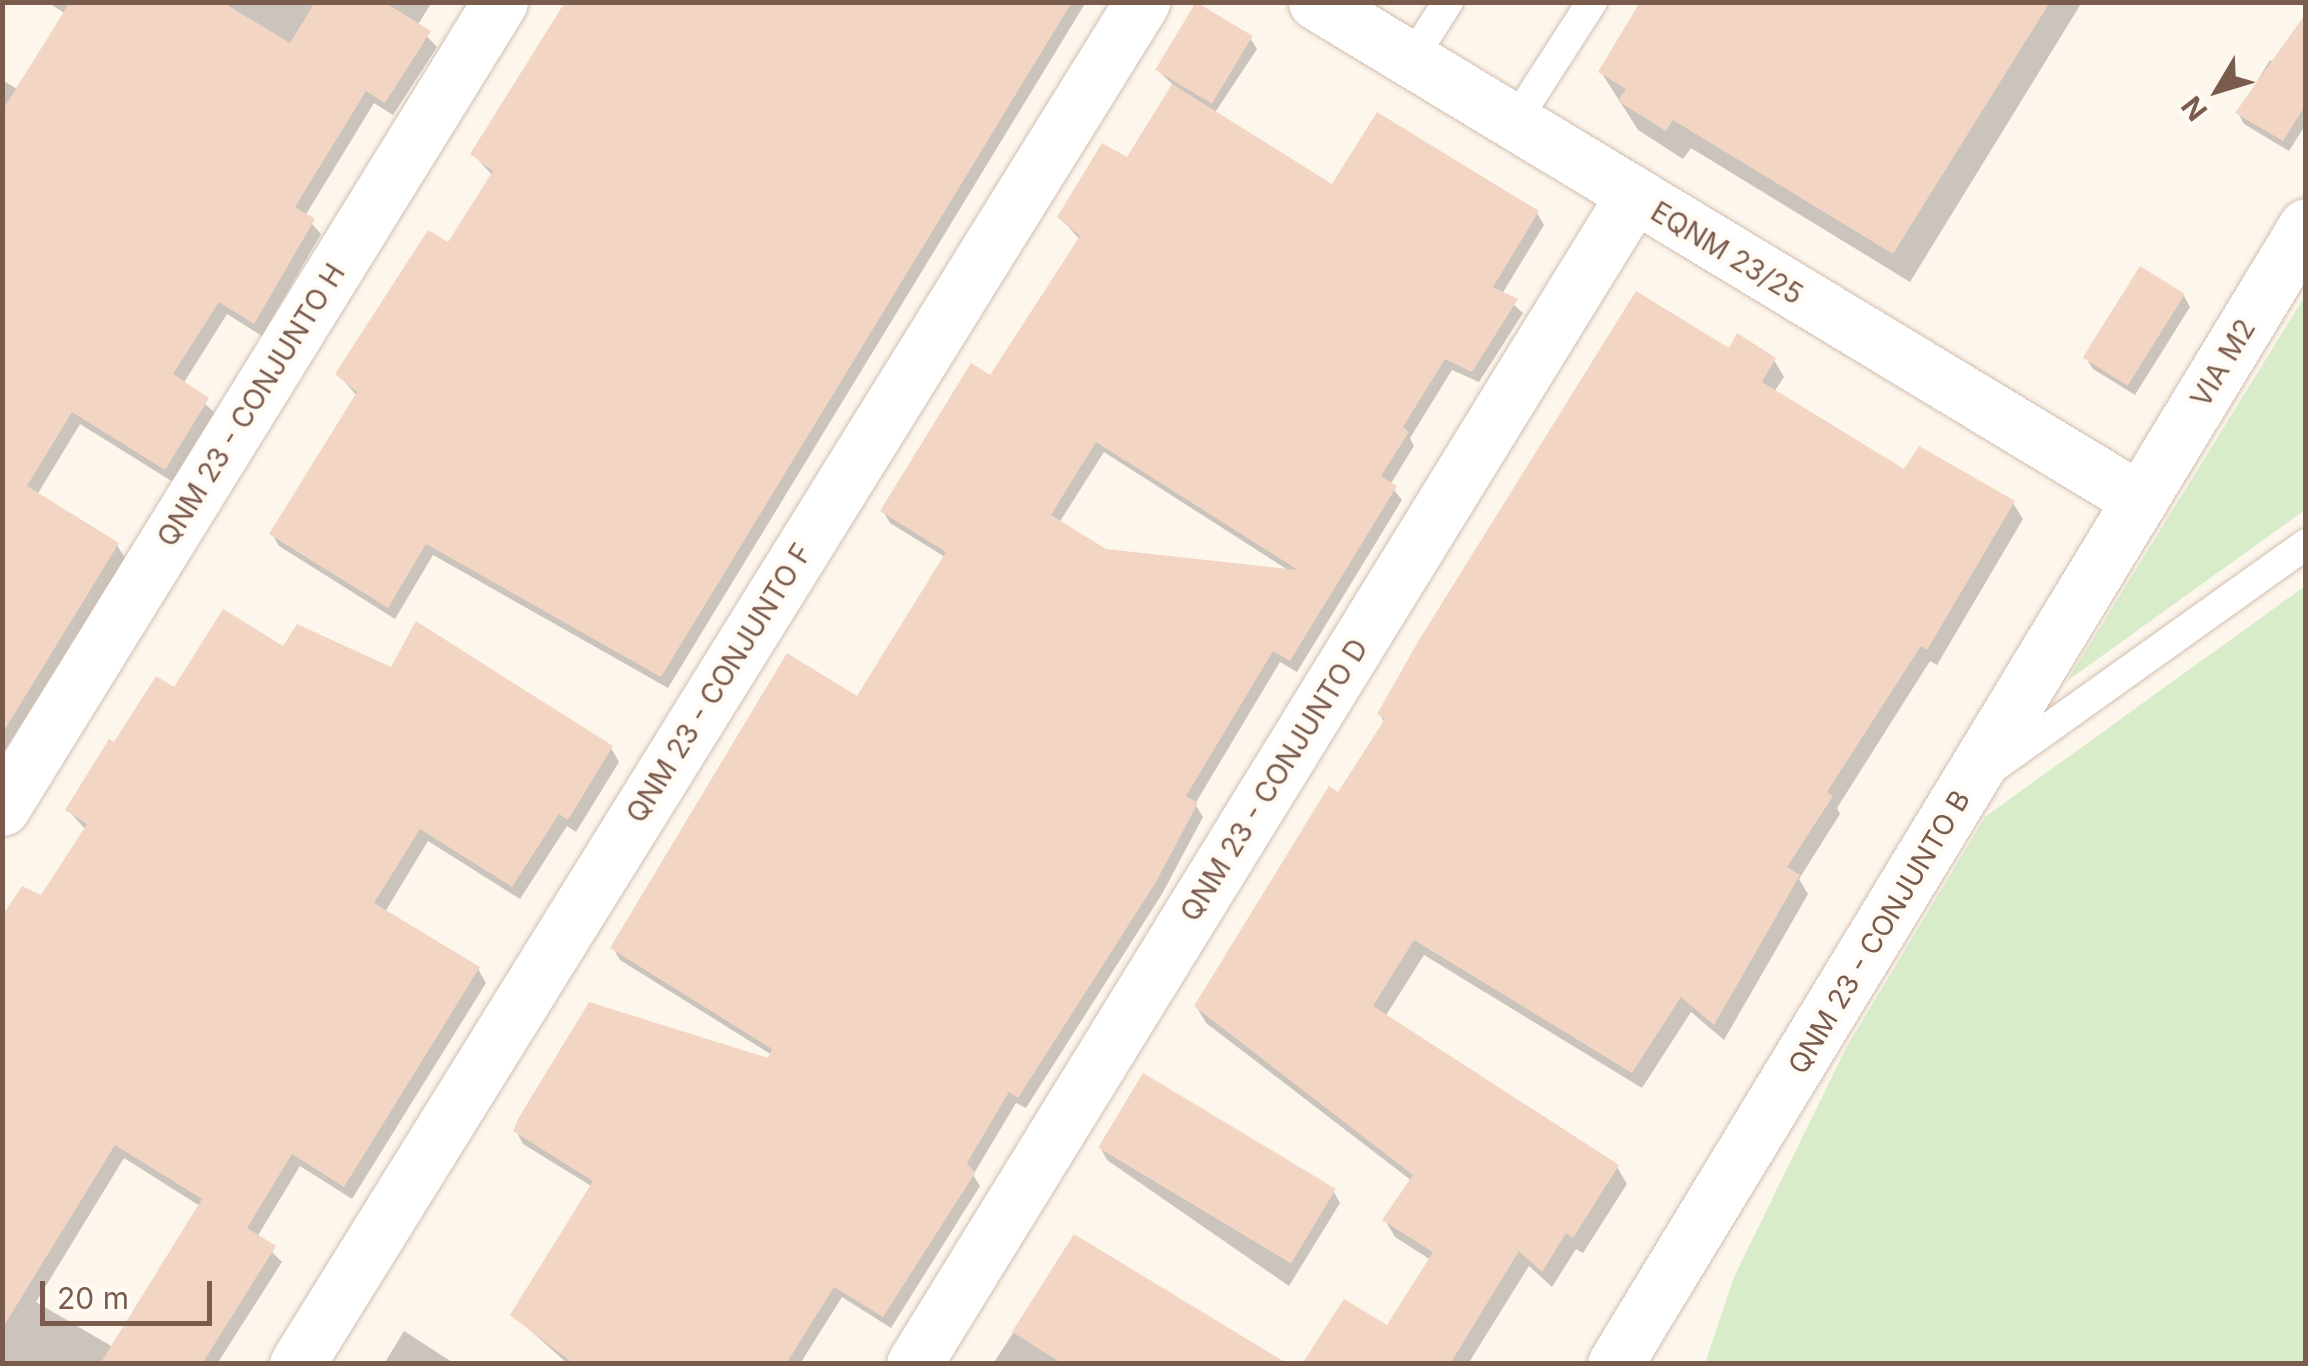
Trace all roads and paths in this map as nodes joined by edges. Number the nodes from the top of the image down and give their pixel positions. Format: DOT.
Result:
graph roads {
  1 [pos="500,2"];
  2 [pos="1142,2"];
  3 [pos="1316,2"];
  4 [pos="1448,2"];
  5 [pos="1592,2"];
  6 [pos="1410,60"];
  7 [pos="1514,123"];
  8 [pos="1633,196"];
  9 [pos="2306,226"];
  10 [pos="2140,500"];
  11 [pos="2306,544"];
  12 [pos="1966,787"];
  13 [pos="2,808"];
  14 [pos="1689,1246"];
  15 [pos="297,1364"];
  16 [pos="914,1364"];
  17 [pos="1615,1364"];
  18 [pos="1663,1364"];
  1 -- 13 [label="street, QNM 23 - CONJUNTO H"];
  2 -- 15 [label="street, QNM 23 - CONJUNTO F"];
  3 -- 6 [label="street, EQNM 23/25"];
  4 -- 6 [label="lane"];
  5 -- 7 [label="lane"];
  6 -- 7 [label="street, EQNM 23/25"];
  7 -- 8 [label="street, EQNM 23/25"];
  8 -- 10 [label="street, EQNM 23/25"];
  8 -- 16 [label="street, QNM 23 - CONJUNTO D"];
  9 -- 10 [label="street, VIA M2"];
  10 -- 12 [label="street, QNM 23 - CONJUNTO B"];
  11 -- 12 [label="lane"];
  12 -- 14 [label="street, QNM 23 - CONJUNTO B"];
  14 -- 17 [label="street, QNM 23 - CONJUNTO B"];
  14 -- 18 [label="street"];
}
